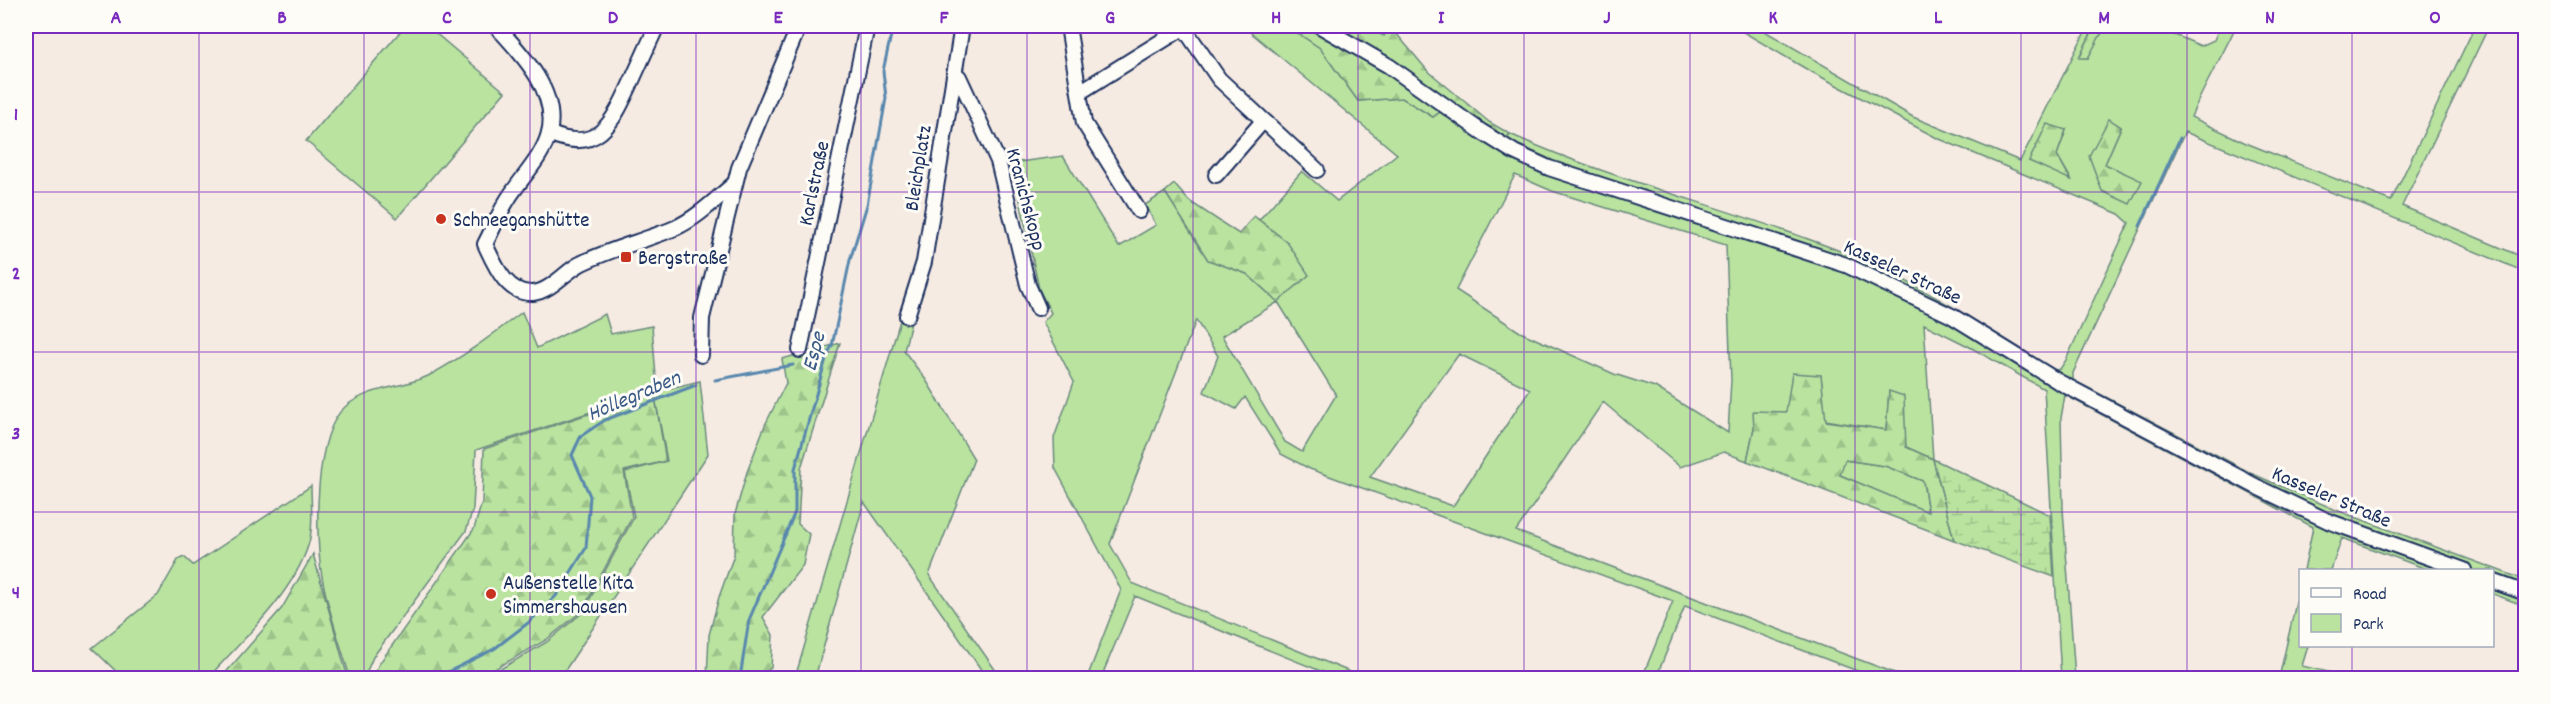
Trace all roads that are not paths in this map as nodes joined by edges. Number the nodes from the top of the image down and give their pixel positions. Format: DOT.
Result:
graph roads {
  1 [pos="496,26"];
  2 [pos="657,26"];
  3 [pos="799,26"];
  4 [pos="867,26"];
  5 [pos="962,26"];
  6 [pos="1068,26"];
  7 [pos="1320,26"];
  8 [pos="1185,27"];
  9 [pos="954,73"];
  10 [pos="1080,92"];
  11 [pos="1263,121"];
  12 [pos="549,133"];
  13 [pos="1317,170"];
  14 [pos="1216,175"];
  15 [pos="734,184"];
  16 [pos="1139,211"];
  17 [pos="1038,308"];
  18 [pos="907,316"];
  19 [pos="801,350"];
  20 [pos="701,355"];
  21 [pos="2461,569"];
  22 [pos="2494,581"];
  23 [pos="2526,593"];
  1 -- 12 [label="street"];
  2 -- 12 [label="street"];
  3 -- 15 [label="street"];
  4 -- 19 [label="street, Karlstraße"];
  5 -- 9 [label="street, Bleichplatz"];
  6 -- 10 [label="street"];
  7 -- 21 [label="street, Kasseler Straße"];
  8 -- 10 [label="street"];
  8 -- 11 [label="street"];
  9 -- 17 [label="street, Kranichskopp"];
  9 -- 18 [label="street, Bleichplatz"];
  10 -- 16 [label="street"];
  11 -- 13 [label="street"];
  11 -- 14 [label="street"];
  12 -- 15 [label="street"];
  15 -- 20 [label="street"];
  22 -- 23 [label="street"];
}
